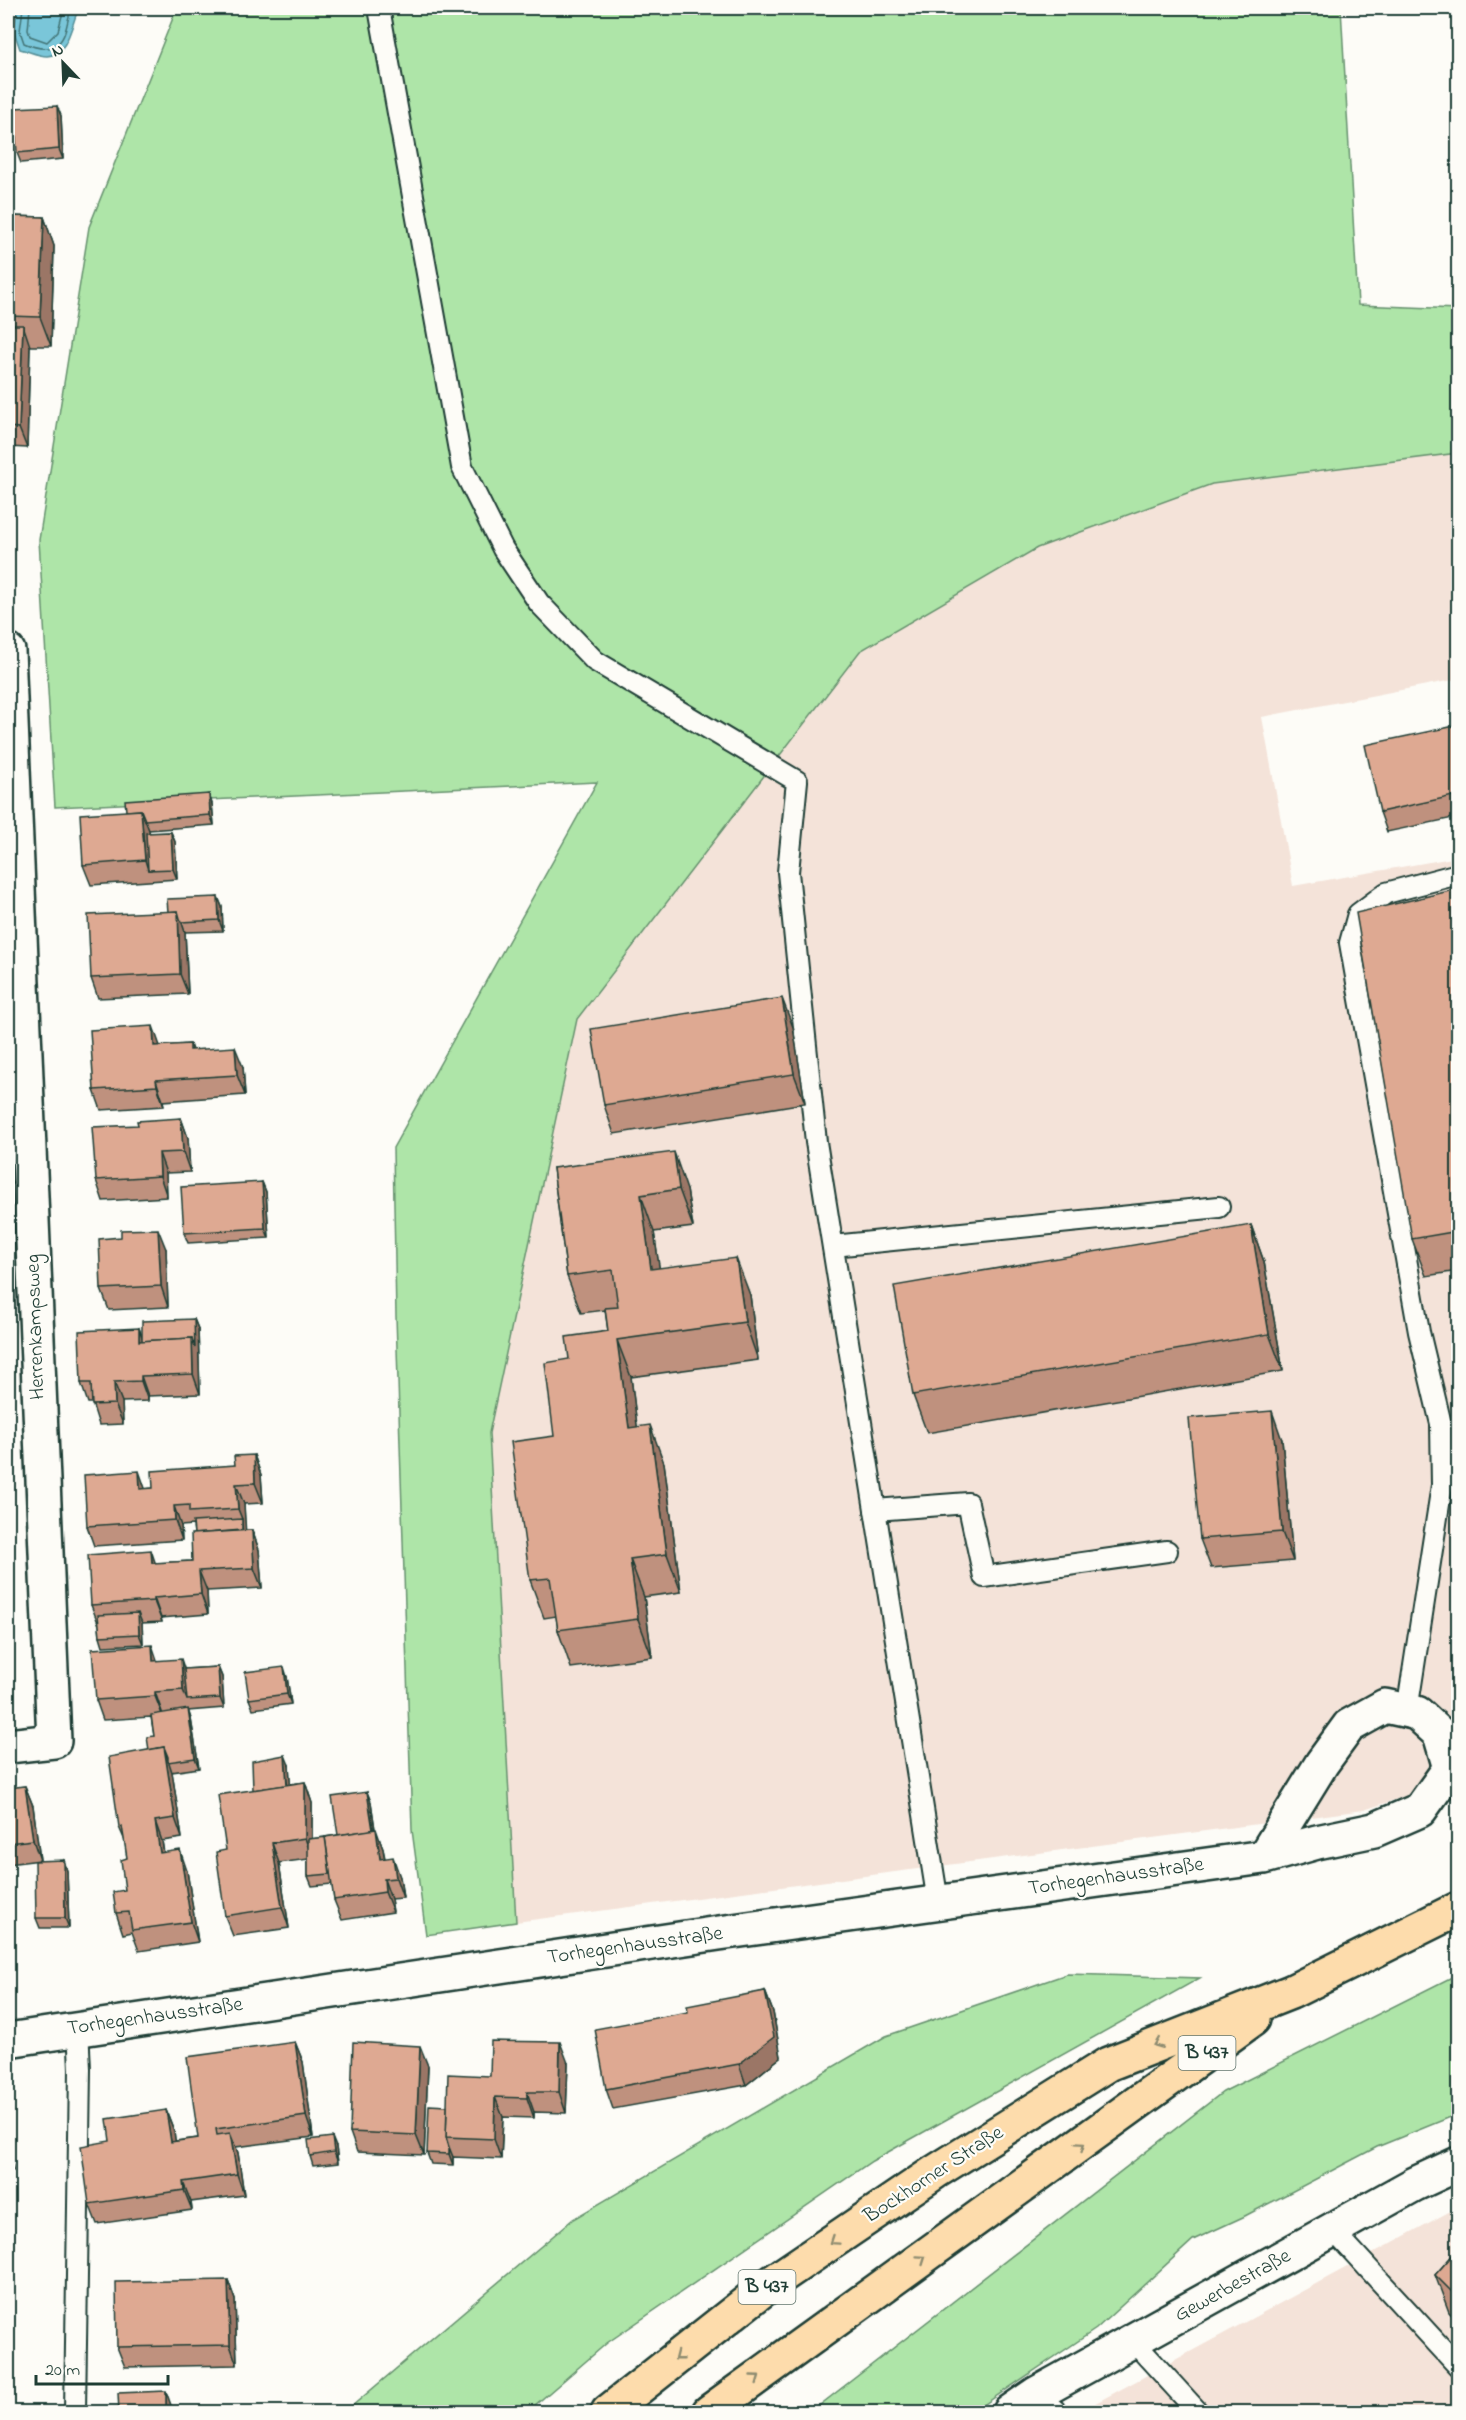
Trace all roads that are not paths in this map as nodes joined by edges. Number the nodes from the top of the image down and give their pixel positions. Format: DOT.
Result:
graph roads {
  1 [pos="379,8"];
  2 [pos="8,651"];
  3 [pos="1458,874"];
  4 [pos="1219,1207"];
  5 [pos="833,1246"];
  6 [pos="1450,1456"];
  7 [pos="875,1510"];
  8 [pos="1167,1551"];
  9 [pos="1407,1711"];
  10 [pos="8,1746"];
  11 [pos="1264,1857"];
  12 [pos="938,1902"];
  13 [pos="1458,1909"];
  14 [pos="1291,1992"];
  15 [pos="78,2028"];
  16 [pos="8,2040"];
  17 [pos="1458,2164"];
  18 [pos="1333,2230"];
  19 [pos="1133,2341"];
  20 [pos="1458,2366"];
  21 [pos="1034,2406"];
  22 [pos="75,2412"];
  23 [pos="608,2412"];
  24 [pos="709,2412"];
  25 [pos="1198,2412"];
  1 -- 5 [label="lane"];
  2 -- 10 [label="street, Herrenkampsweg"];
  3 -- 6 [label="lane"];
  4 -- 5 [label="lane"];
  5 -- 7 [label="lane"];
  6 -- 9 [label="lane"];
  7 -- 8 [label="lane"];
  7 -- 12 [label="lane"];
  9 -- 11 [label="street, Torhegenhausstraße"];
  9 -- 11 [label="street, Torhegenhausstraße"];
  11 -- 12 [label="street, Torhegenhausstraße"];
  12 -- 15 [label="street, Torhegenhausstraße"];
  13 -- 14 [label="main road, Bockhorner Straße / B 437"];
  14 -- 23 [label="main road, Bockhorner Straße / B 437, one-way"];
  24 -- 14 [label="main road, Bockhorner Straße / B 437, one-way"];
  15 -- 16 [label="street, Torhegenhausstraße"];
  15 -- 22 [label="lane"];
  17 -- 18 [label="street, Gewerbestraße"];
  18 -- 19 [label="street, Gewerbestraße"];
  18 -- 20 [label="lane"];
  19 -- 21 [label="street, Gewerbestraße"];
  19 -- 25 [label="lane"];
}
